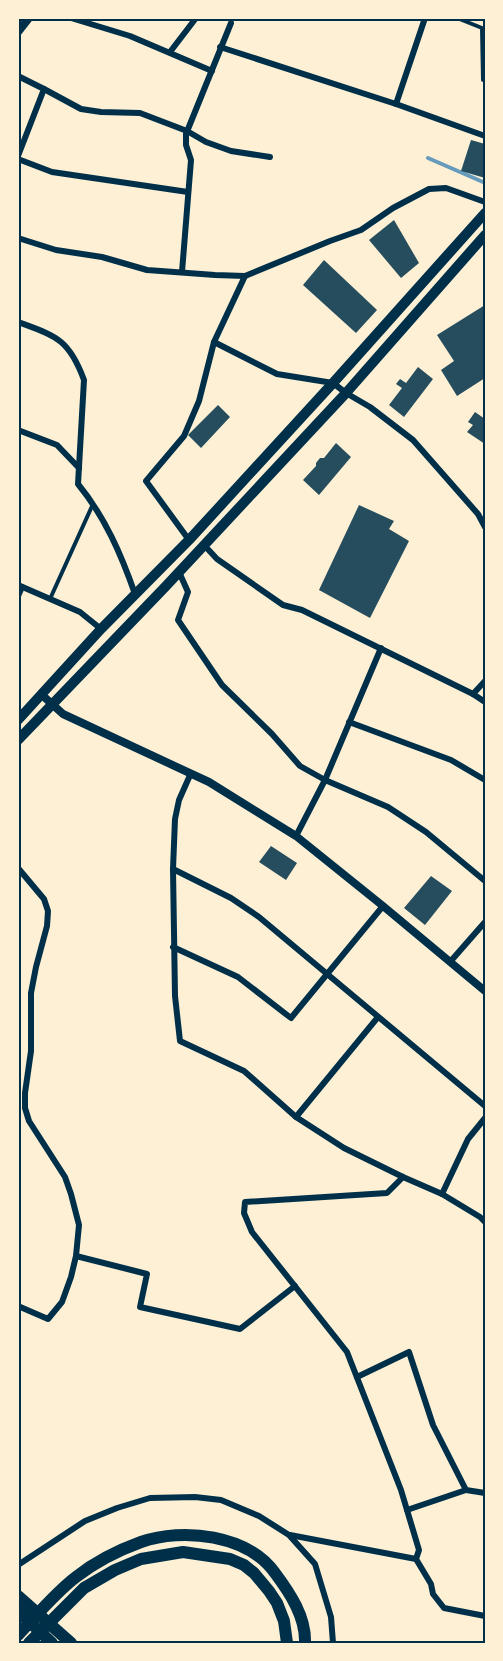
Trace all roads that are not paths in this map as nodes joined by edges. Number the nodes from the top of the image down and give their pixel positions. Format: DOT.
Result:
graph roads {
  1 [pos="29,18"];
  2 [pos="71,18"];
  3 [pos="196,18"];
  4 [pos="425,18"];
  5 [pos="457,18"];
  6 [pos="231,23"];
  7 [pos="18,32"];
  8 [pos="220,48"];
  9 [pos="170,52"];
  10 [pos="212,70"];
  11 [pos="18,76"];
  12 [pos="485,80"];
  13 [pos="44,89"];
  14 [pos="396,104"];
  15 [pos="187,131"];
  16 [pos="485,136"];
  17 [pos="270,157"];
  18 [pos="18,158"];
  19 [pos="188,192"];
  20 [pos="485,202"];
  21 [pos="485,213"];
  22 [pos="485,235"];
  23 [pos="18,238"];
  24 [pos="182,272"];
  25 [pos="245,276"];
  26 [pos="18,322"];
  27 [pos="214,342"];
  28 [pos="333,383"];
  29 [pos="346,393"];
  30 [pos="18,430"];
  31 [pos="79,468"];
  32 [pos="94,503"];
  33 [pos="485,527"];
  34 [pos="189,540"];
  35 [pos="204,544"];
  36 [pos="179,572"];
  37 [pos="20,586"];
  38 [pos="135,594"];
  39 [pos="18,596"];
  40 [pos="50,599"];
  41 [pos="101,629"];
  42 [pos="381,648"];
  43 [pos="485,681"];
  44 [pos="473,694"];
  45 [pos="42,695"];
  46 [pos="485,702"];
  47 [pos="52,704"];
  48 [pos="18,705"];
  49 [pos="30,707"];
  50 [pos="18,720"];
  51 [pos="349,722"];
  52 [pos="18,740"];
  53 [pos="191,773"];
  54 [pos="325,780"];
  55 [pos="485,780"];
  56 [pos="296,836"];
  57 [pos="18,868"];
  58 [pos="173,869"];
  59 [pos="485,881"];
  60 [pos="383,906"];
  61 [pos="485,922"];
  62 [pos="174,947"];
  63 [pos="450,962"];
  64 [pos="326,975"];
  65 [pos="485,991"];
  66 [pos="378,1017"];
  67 [pos="485,1106"];
  68 [pos="296,1117"];
  69 [pos="485,1118"];
  70 [pos="403,1177"];
  71 [pos="442,1194"];
  72 [pos="485,1222"];
  73 [pos="76,1256"];
  74 [pos="295,1286"];
  75 [pos="18,1306"];
  76 [pos="357,1377"];
  77 [pos="466,1490"];
  78 [pos="485,1493"];
  79 [pos="407,1510"];
  80 [pos="289,1535"];
  81 [pos="416,1559"];
  82 [pos="18,1565"];
  83 [pos="18,1596"];
  84 [pos="18,1611"];
  85 [pos="485,1616"];
  86 [pos="18,1636"];
  87 [pos="24,1643"];
  88 [pos="29,1643"];
  89 [pos="52,1643"];
  90 [pos="71,1643"];
  91 [pos="286,1643"];
  92 [pos="305,1643"];
  93 [pos="333,1643"];
  1 -- 7 [label="street"];
  2 -- 9 [label="street"];
  3 -- 9 [label="street"];
  4 -- 14 [label="street"];
  5 -- 12 [label="lane"];
  6 -- 8 [label="street"];
  8 -- 10 [label="street"];
  8 -- 14 [label="street"];
  9 -- 10 [label="street"];
  10 -- 15 [label="street"];
  11 -- 13 [label="street"];
  13 -- 15 [label="street"];
  13 -- 18 [label="street"];
  14 -- 16 [label="street"];
  15 -- 17 [label="street"];
  15 -- 19 [label="street"];
  18 -- 19 [label="street"];
  19 -- 24 [label="street"];
  20 -- 25 [label="street"];
  21 -- 28 [label="main road"];
  22 -- 29 [label="main road"];
  23 -- 24 [label="street"];
  24 -- 25 [label="street"];
  25 -- 27 [label="street"];
  26 -- 31 [label="street"];
  27 -- 28 [label="street"];
  27 -- 34 [label="street"];
  28 -- 29 [label="street"];
  28 -- 34 [label="main road"];
  29 -- 33 [label="street"];
  29 -- 35 [label="main road"];
  30 -- 31 [label="street"];
  31 -- 32 [label="street"];
  32 -- 38 [label="street"];
  32 -- 40 [label="lane"];
  34 -- 38 [label="main road"];
  35 -- 36 [label="main road"];
  35 -- 42 [label="street"];
  36 -- 47 [label="main road"];
  36 -- 54 [label="street"];
  37 -- 39 [label="street"];
  37 -- 40 [label="street"];
  38 -- 41 [label="main road"];
  40 -- 41 [label="street"];
  41 -- 45 [label="main road"];
  42 -- 44 [label="street"];
  42 -- 51 [label="street"];
  43 -- 44 [label="street"];
  44 -- 46 [label="street"];
  45 -- 47 [label="street"];
  45 -- 49 [label="main road"];
  47 -- 52 [label="main road"];
  47 -- 53 [label="street"];
  48 -- 49 [label="street"];
  49 -- 50 [label="main road"];
  51 -- 54 [label="street"];
  51 -- 55 [label="street"];
  53 -- 56 [label="street"];
  53 -- 58 [label="street"];
  54 -- 56 [label="street"];
  54 -- 59 [label="street"];
  56 -- 60 [label="street"];
  57 -- 73 [label="street"];
  58 -- 62 [label="street"];
  58 -- 64 [label="street"];
  60 -- 63 [label="street"];
  60 -- 64 [label="street"];
  61 -- 63 [label="street"];
  62 -- 64 [label="street"];
  62 -- 68 [label="street"];
  63 -- 65 [label="street"];
  64 -- 66 [label="street"];
  66 -- 67 [label="street"];
  66 -- 68 [label="street"];
  68 -- 70 [label="street"];
  69 -- 71 [label="street"];
  70 -- 71 [label="street"];
  70 -- 74 [label="street"];
  71 -- 72 [label="street"];
  73 -- 74 [label="street"];
  73 -- 75 [label="street"];
  74 -- 76 [label="street"];
  76 -- 77 [label="street"];
  76 -- 79 [label="street"];
  77 -- 78 [label="street"];
  77 -- 79 [label="street"];
  79 -- 81 [label="street"];
  80 -- 81 [label="street"];
  80 -- 82 [label="street"];
  80 -- 93 [label="street"];
  81 -- 85 [label="street"];
  83 -- 90 [label="highway"];
  84 -- 89 [label="highway"];
  86 -- 87 [label="highway"];
  86 -- 92 [label="highway"];
  88 -- 91 [label="highway"];
}
